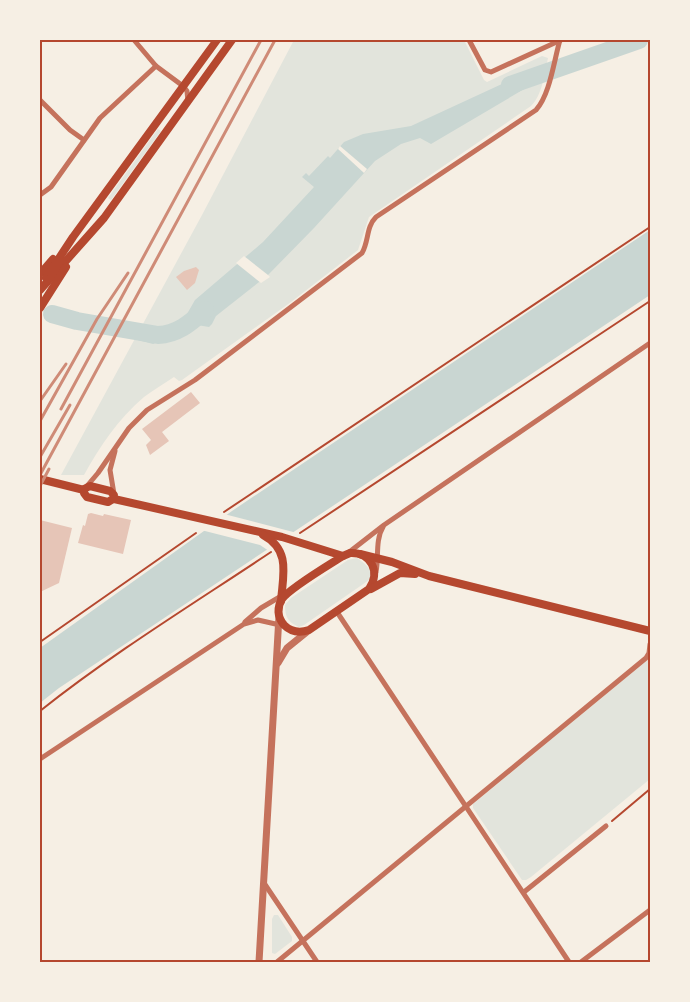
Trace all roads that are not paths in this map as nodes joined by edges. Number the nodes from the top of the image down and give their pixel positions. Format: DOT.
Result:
graph roads {
  1 [pos="134,40"];
  2 [pos="217,40"];
  3 [pos="232,40"];
  4 [pos="469,40"];
  5 [pos="560,40"];
  6 [pos="156,66"];
  7 [pos="184,86"];
  8 [pos="40,100"];
  9 [pos="188,102"];
  10 [pos="84,140"];
  11 [pos="40,195"];
  12 [pos="73,237"];
  13 [pos="83,242"];
  14 [pos="40,274"];
  15 [pos="40,286"];
  16 [pos="40,290"];
  17 [pos="40,308"];
  18 [pos="650,343"];
  19 [pos="118,444"];
  20 [pos="40,479"];
  21 [pos="85,488"];
  22 [pos="114,496"];
  23 [pos="384,524"];
  24 [pos="259,533"];
  25 [pos="360,554"];
  26 [pos="345,555"];
  27 [pos="378,559"];
  28 [pos="374,576"];
  29 [pos="429,576"];
  30 [pos="367,591"];
  31 [pos="281,599"];
  32 [pos="336,612"];
  33 [pos="281,622"];
  34 [pos="244,624"];
  35 [pos="309,630"];
  36 [pos="650,631"];
  37 [pos="650,644"];
  38 [pos="277,666"];
  39 [pos="40,759"];
  40 [pos="465,806"];
  41 [pos="606,826"];
  42 [pos="264,883"];
  43 [pos="524,892"];
  44 [pos="650,910"];
  45 [pos="303,940"];
  46 [pos="259,962"];
  47 [pos="277,962"];
  48 [pos="317,962"];
  49 [pos="569,962"];
  50 [pos="581,962"];
  1 -- 6 [label="street"];
  2 -- 7 [label="main road"];
  3 -- 9 [label="main road"];
  4 -- 5 [label="street"];
  5 -- 19 [label="street"];
  6 -- 7 [label="street"];
  6 -- 10 [label="street"];
  7 -- 9 [label="street"];
  7 -- 12 [label="main road"];
  8 -- 10 [label="street"];
  9 -- 13 [label="main road"];
  10 -- 11 [label="street"];
  12 -- 14 [label="main road"];
  12 -- 15 [label="main road"];
  13 -- 16 [label="main road"];
  13 -- 17 [label="main road"];
  18 -- 23 [label="street"];
  19 -- 21 [label="street"];
  19 -- 22 [label="street"];
  20 -- 21 [label="main road"];
  21 -- 22 [label="main road"];
  21 -- 22 [label="main road"];
  22 -- 24 [label="main road"];
  23 -- 26 [label="street"];
  23 -- 27 [label="street"];
  24 -- 26 [label="main road"];
  24 -- 31 [label="main road"];
  25 -- 26 [label="main road"];
  25 -- 27 [label="main road"];
  25 -- 28 [label="main road"];
  26 -- 31 [label="main road"];
  27 -- 28 [label="street"];
  27 -- 29 [label="main road"];
  28 -- 30 [label="main road"];
  29 -- 30 [label="main road"];
  29 -- 36 [label="main road"];
  30 -- 32 [label="main road"];
  31 -- 33 [label="main road"];
  31 -- 34 [label="street"];
  32 -- 35 [label="main road"];
  32 -- 40 [label="street"];
  33 -- 34 [label="street"];
  33 -- 35 [label="main road"];
  33 -- 38 [label="street"];
  34 -- 39 [label="street"];
  35 -- 38 [label="street"];
  37 -- 40 [label="street"];
  38 -- 42 [label="street"];
  40 -- 43 [label="street"];
  40 -- 45 [label="street"];
  41 -- 43 [label="street"];
  42 -- 45 [label="street"];
  42 -- 46 [label="street"];
  43 -- 49 [label="street"];
  44 -- 50 [label="street"];
  45 -- 47 [label="street"];
  45 -- 48 [label="street"];
}
